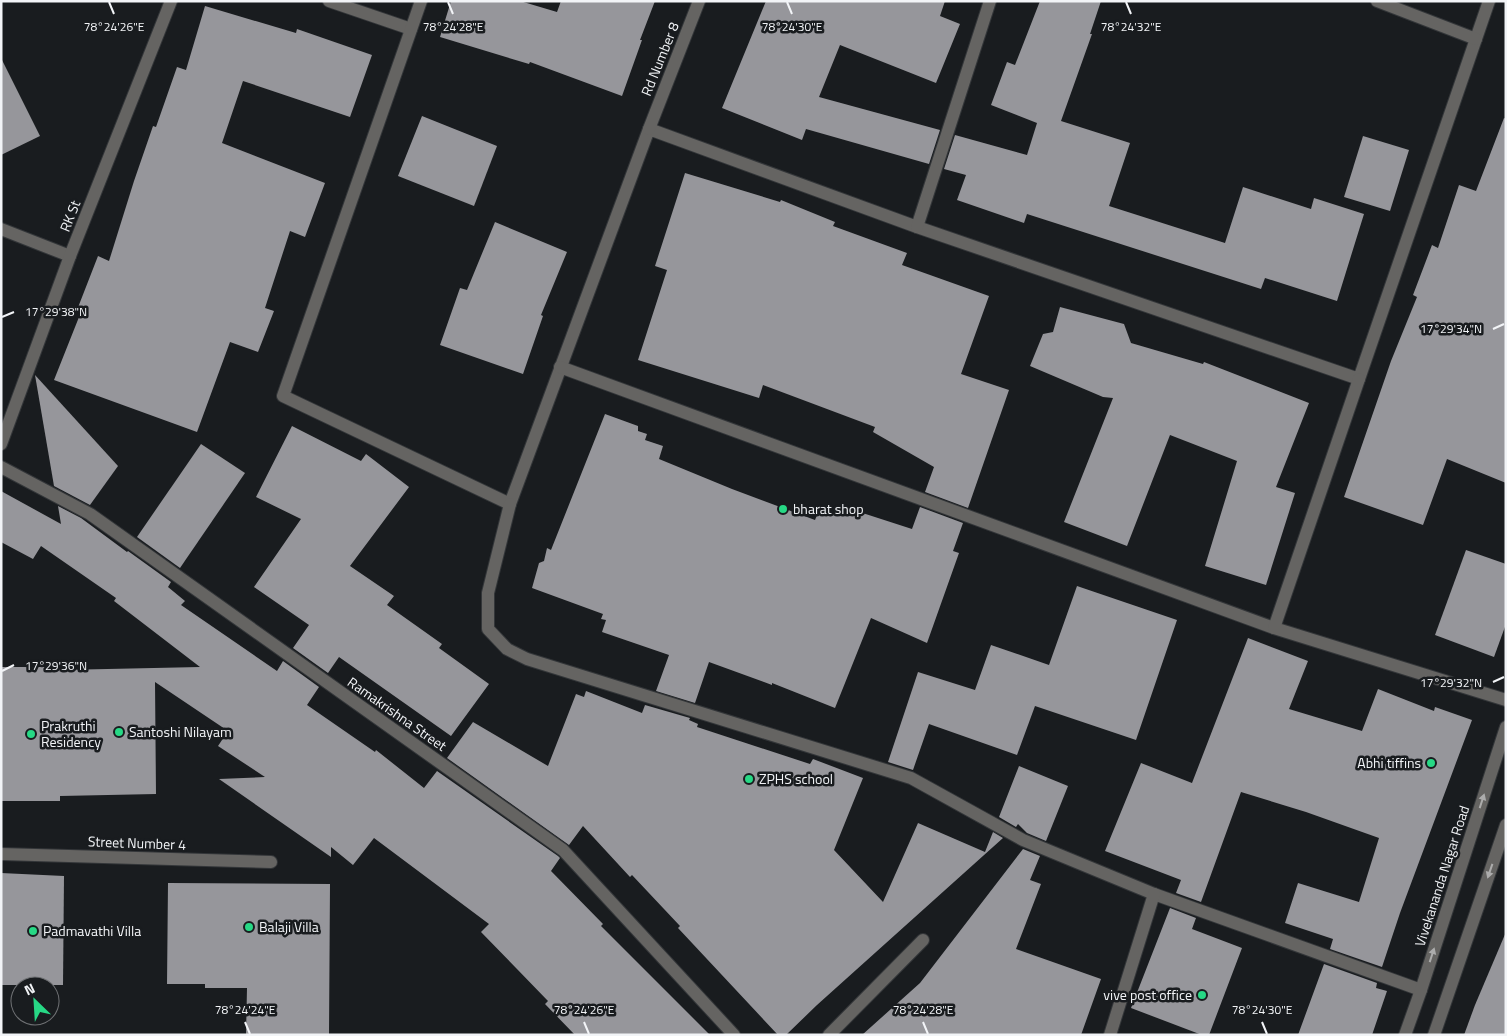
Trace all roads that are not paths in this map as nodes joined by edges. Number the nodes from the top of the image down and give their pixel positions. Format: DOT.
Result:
graph roads {
  1 [pos="171,1"];
  2 [pos="329,1"];
  3 [pos="421,1"];
  4 [pos="699,1"];
  5 [pos="990,1"];
  6 [pos="1377,1"];
  7 [pos="1489,1"];
  8 [pos="411,29"];
  9 [pos="1476,39"];
  10 [pos="649,128"];
  11 [pos="917,227"];
  12 [pos="1,229"];
  13 [pos="70,256"];
  14 [pos="560,367"];
  15 [pos="1359,378"];
  16 [pos="1,444"];
  17 [pos="1,467"];
  18 [pos="510,504"];
  19 [pos="1274,628"];
  20 [pos="1506,700"];
  21 [pos="1506,726"];
  22 [pos="1506,825"];
  23 [pos="1,854"];
  24 [pos="271,862"];
  25 [pos="1154,894"];
  26 [pos="923,940"];
  27 [pos="1421,990"];
  28 [pos="734,1035"];
  29 [pos="829,1035"];
  30 [pos="1110,1035"];
  31 [pos="1405,1035"];
  32 [pos="1434,1035"];
  1 -- 13 [label="street, RK St"];
  2 -- 8 [label="street"];
  3 -- 8 [label="street"];
  4 -- 10 [label="street, Rd Number 8"];
  5 -- 11 [label="street"];
  6 -- 9 [label="street"];
  7 -- 9 [label="street"];
  8 -- 18 [label="street"];
  9 -- 15 [label="street"];
  10 -- 11 [label="street"];
  10 -- 14 [label="street, Rd Number 8"];
  11 -- 15 [label="street"];
  12 -- 13 [label="street"];
  13 -- 16 [label="street, RK St"];
  14 -- 18 [label="street, Rd Number 8"];
  14 -- 19 [label="street"];
  15 -- 19 [label="street"];
  17 -- 28 [label="street, Ramakrishna Street"];
  18 -- 25 [label="street, Rd Number 8"];
  19 -- 20 [label="street"];
  27 -- 21 [label="street, Vivekananda Nagar Road, one-way"];
  22 -- 32 [label="street, one-way"];
  23 -- 24 [label="street, Street Number 4"];
  25 -- 27 [label="street, Rd Number 8"];
  25 -- 30 [label="street"];
  26 -- 29 [label="street"];
  27 -- 31 [label="street, Vivekananda Nagar Road"];
}
